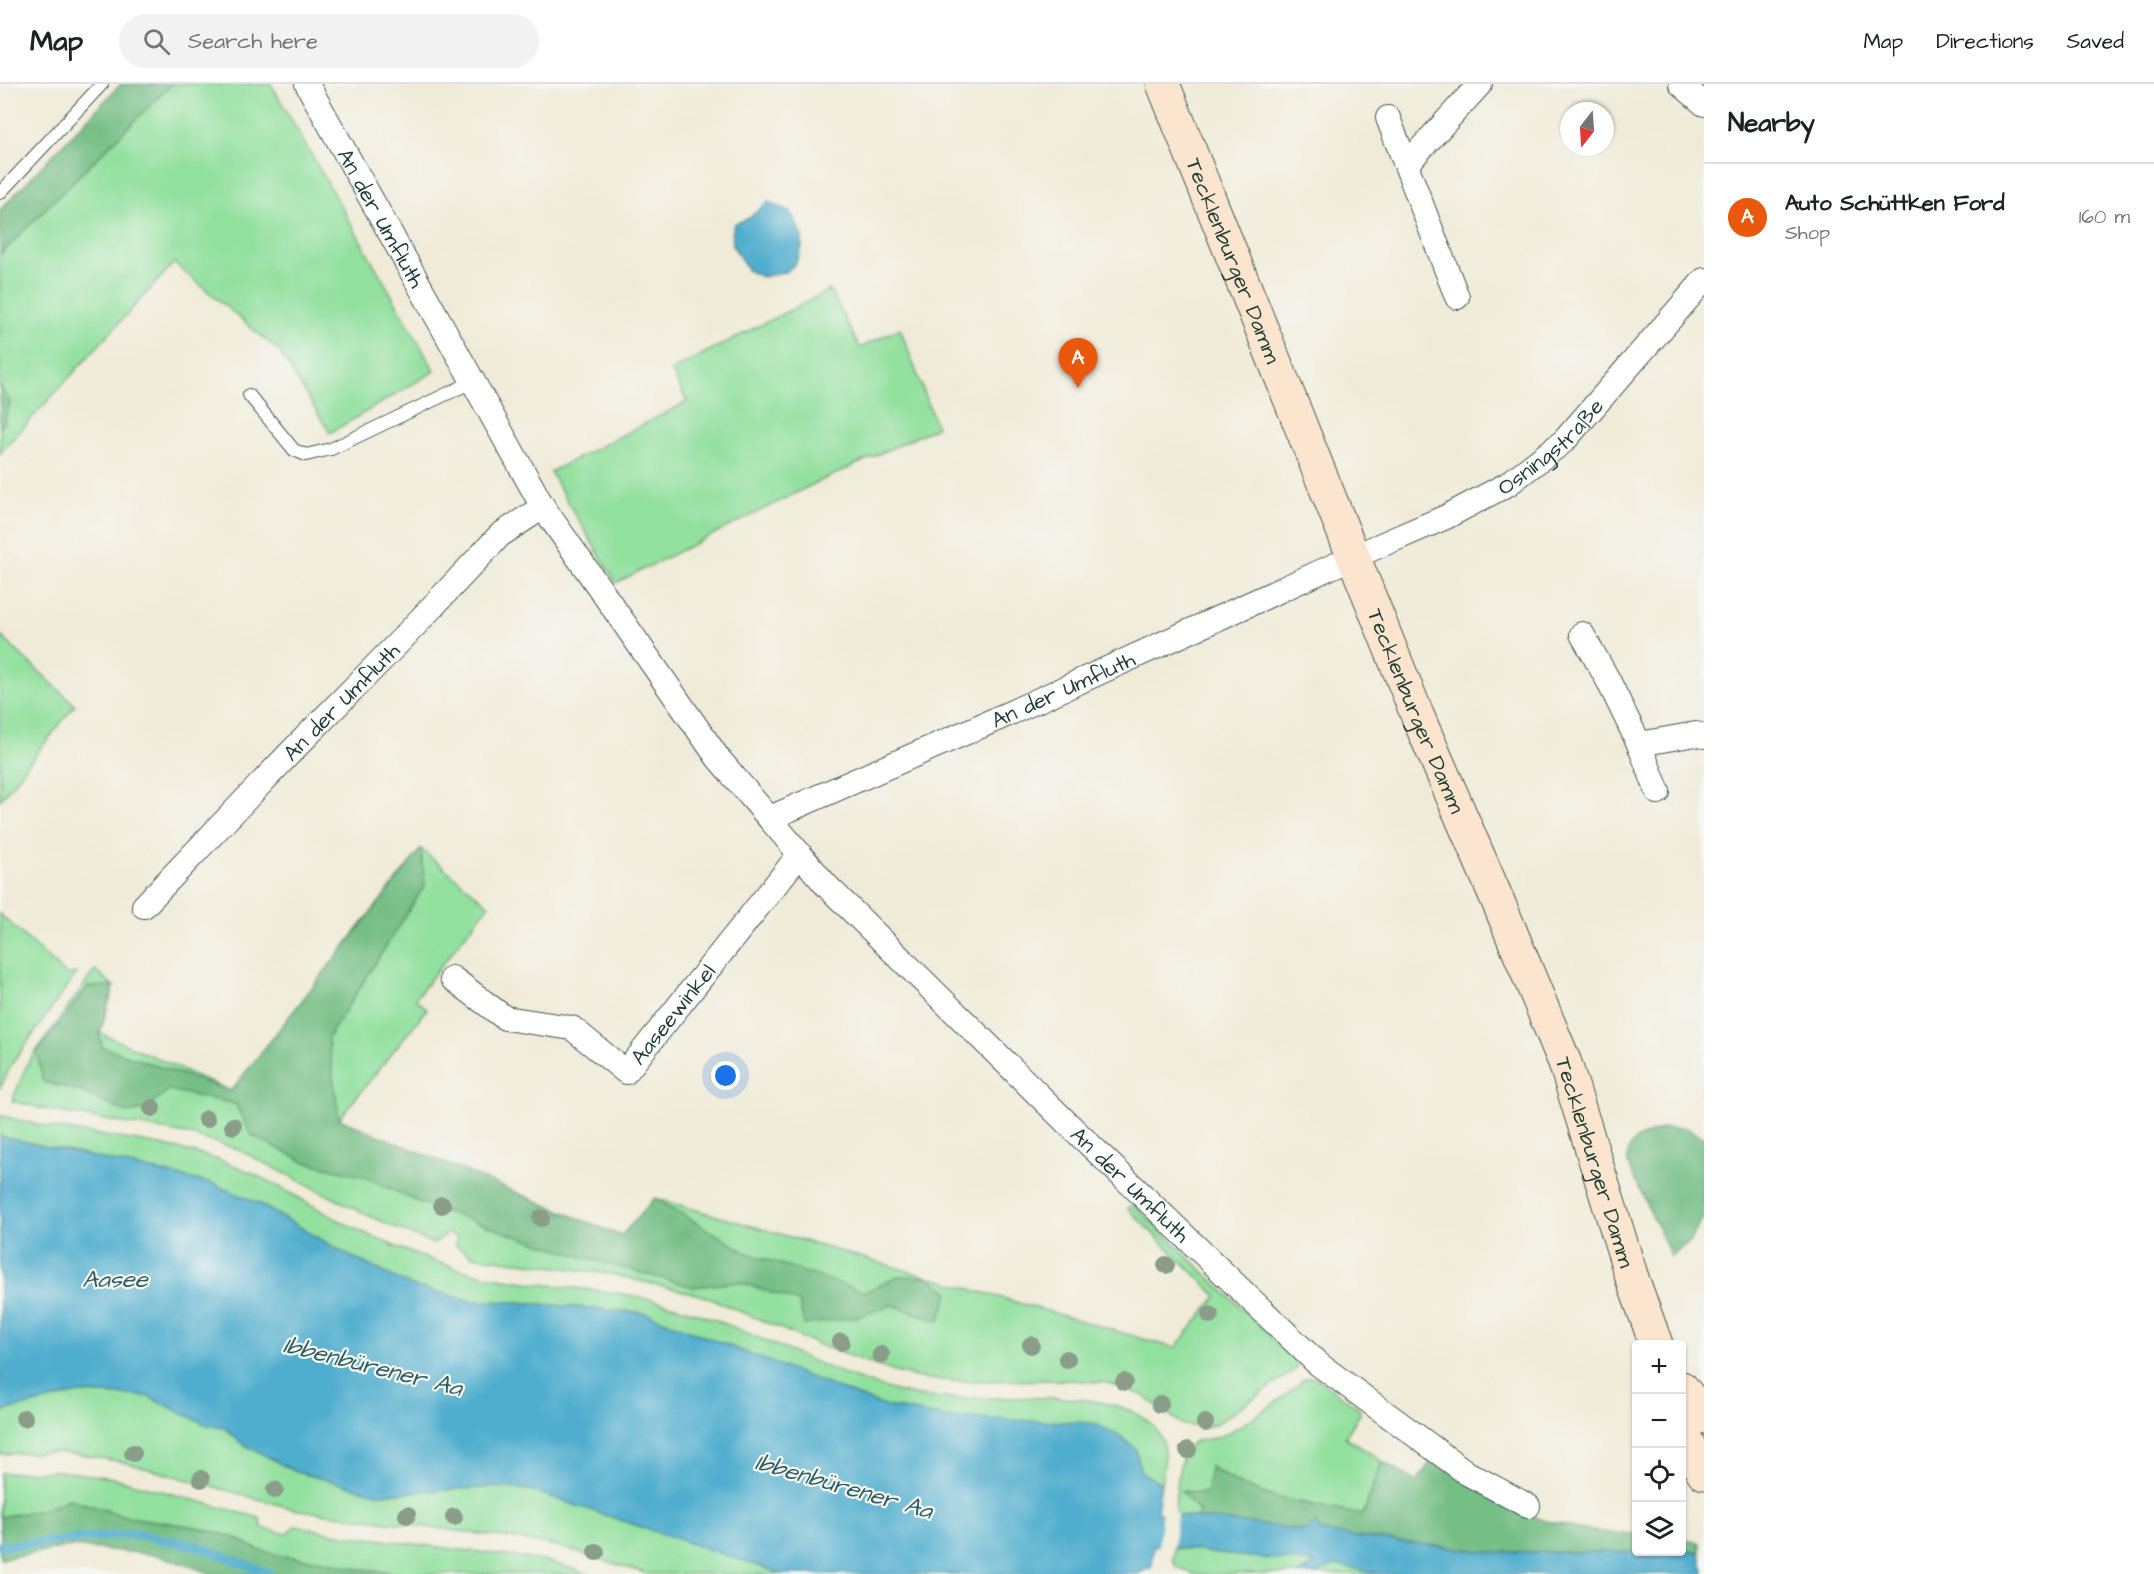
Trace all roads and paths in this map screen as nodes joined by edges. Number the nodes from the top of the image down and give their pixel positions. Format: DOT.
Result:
graph roads {
  1 [pos="102,84"];
  2 [pos="307,84"];
  3 [pos="1163,84"];
  4 [pos="1480,84"];
  5 [pos="1681,84"];
  6 [pos="1704,104"];
  7 [pos="1388,118"];
  8 [pos="1407,164"];
  9 [pos="0,193"];
  10 [pos="1704,280"];
  11 [pos="1457,297"];
  12 [pos="474,381"];
  13 [pos="249,395"];
  14 [pos="543,507"];
  15 [pos="1353,557"];
  16 [pos="1582,634"];
  17 [pos="1704,736"];
  18 [pos="1639,744"];
  19 [pos="1658,792"];
  20 [pos="770,818"];
  21 [pos="800,854"];
  22 [pos="144,906"];
  23 [pos="452,978"];
  24 [pos="1655,1340"];
  25 [pos="1694,1412"];
  26 [pos="1704,1473"];
  27 [pos="1528,1506"];
  1 -- 9 [label="lane"];
  2 -- 12 [label="street, An der Umfluth"];
  3 -- 15 [label="main road, Tecklenburger Damm"];
  4 -- 8 [label="street"];
  5 -- 6 [label="street"];
  7 -- 8 [label="street"];
  8 -- 11 [label="street"];
  10 -- 15 [label="street, Osningstraße"];
  12 -- 13 [label="lane"];
  12 -- 14 [label="street, An der Umfluth"];
  14 -- 20 [label="street, An der Umfluth"];
  14 -- 22 [label="street, An der Umfluth"];
  15 -- 20 [label="street, An der Umfluth"];
  15 -- 24 [label="main road, Tecklenburger Damm"];
  16 -- 18 [label="street"];
  17 -- 18 [label="street"];
  18 -- 19 [label="street"];
  20 -- 21 [label="street, An der Umfluth"];
  21 -- 23 [label="street, Aaseewinkel"];
  21 -- 27 [label="street, An der Umfluth"];
  25 -- 26 [label="main road"];
}
